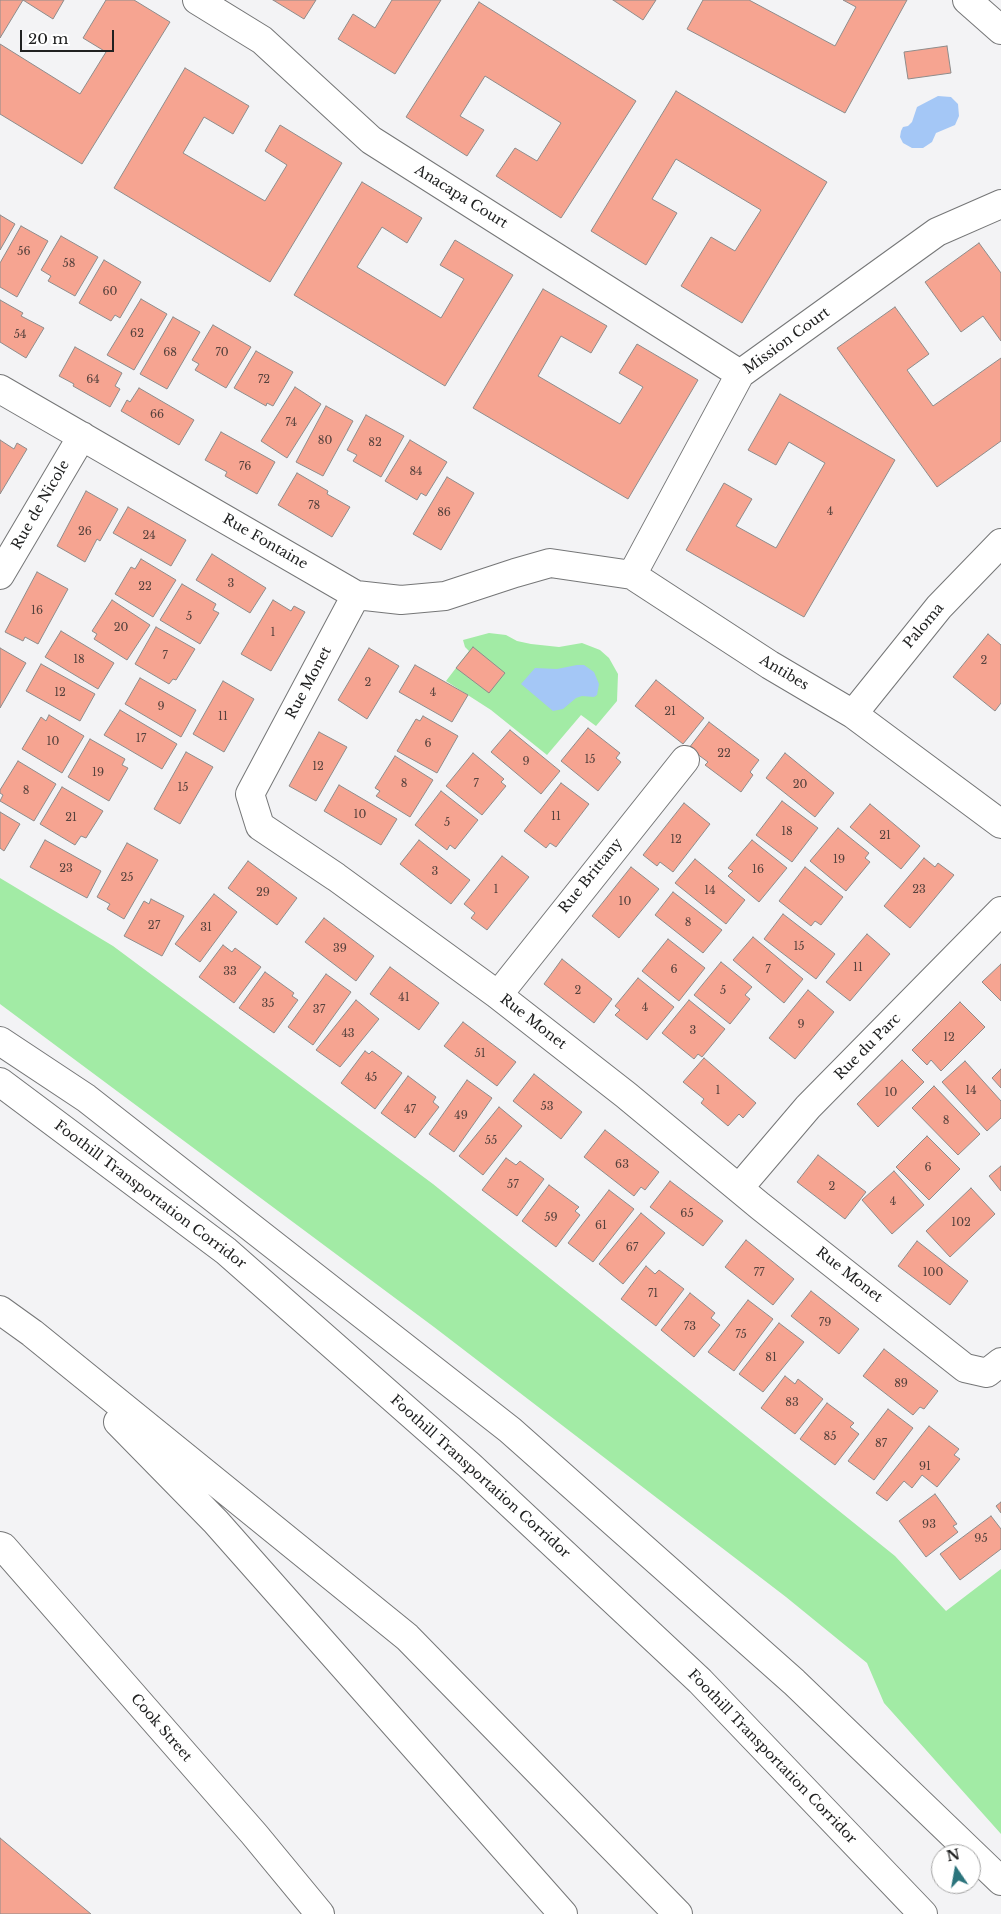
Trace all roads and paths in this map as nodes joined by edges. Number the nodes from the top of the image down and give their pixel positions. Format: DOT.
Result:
graph roads {
  1 [pos="197,0"];
  2 [pos="967,0"];
  3 [pos="1001,30"];
  4 [pos="1001,204"];
  5 [pos="740,374"];
  6 [pos="0,389"];
  7 [pos="82,436"];
  8 [pos="1001,543"];
  9 [pos="550,563"];
  10 [pos="0,574"];
  11 [pos="632,575"];
  12 [pos="356,595"];
  13 [pos="853,714"];
  14 [pos="686,760"];
  15 [pos="1001,824"];
  16 [pos="1001,911"];
  17 [pos="498,994"];
  18 [pos="0,1041"];
  19 [pos="0,1082"];
  20 [pos="739,1188"];
  21 [pos="0,1310"];
  22 [pos="32,1333"];
  23 [pos="1001,1362"];
  24 [pos="0,1546"];
  25 [pos="1001,1881"];
  26 [pos="320,1914"];
  27 [pos="563,1914"];
  28 [pos="678,1914"];
  29 [pos="923,1914"];
  1 -- 5 [label="main road, Anacapa Court"];
  2 -- 3 [label="main road"];
  4 -- 5 [label="main road, Mission Court"];
  5 -- 11 [label="main road, Mission Court"];
  6 -- 7 [label="main road, Rue Fontaine"];
  7 -- 10 [label="main road, Rue de Nicole"];
  7 -- 12 [label="main road, Rue Fontaine"];
  8 -- 13 [label="main road, Paloma"];
  9 -- 11 [label="main road, Antibes"];
  9 -- 12 [label="main road, Rue Fontaine"];
  11 -- 13 [label="main road, Antibes"];
  12 -- 17 [label="main road, Rue Monet"];
  13 -- 15 [label="main road, Antibes"];
  14 -- 17 [label="main road, Rue Brittany"];
  16 -- 20 [label="main road, Rue du Parc"];
  17 -- 20 [label="main road, Rue Monet"];
  18 -- 25 [label="main road"];
  19 -- 29 [label="main road, Foothill Transportation Corridor"];
  20 -- 23 [label="main road, Rue Monet"];
  21 -- 22 [label="main road"];
  22 -- 27 [label="main road"];
  22 -- 28 [label="main road"];
  24 -- 26 [label="main road, Cook Street"];
}
